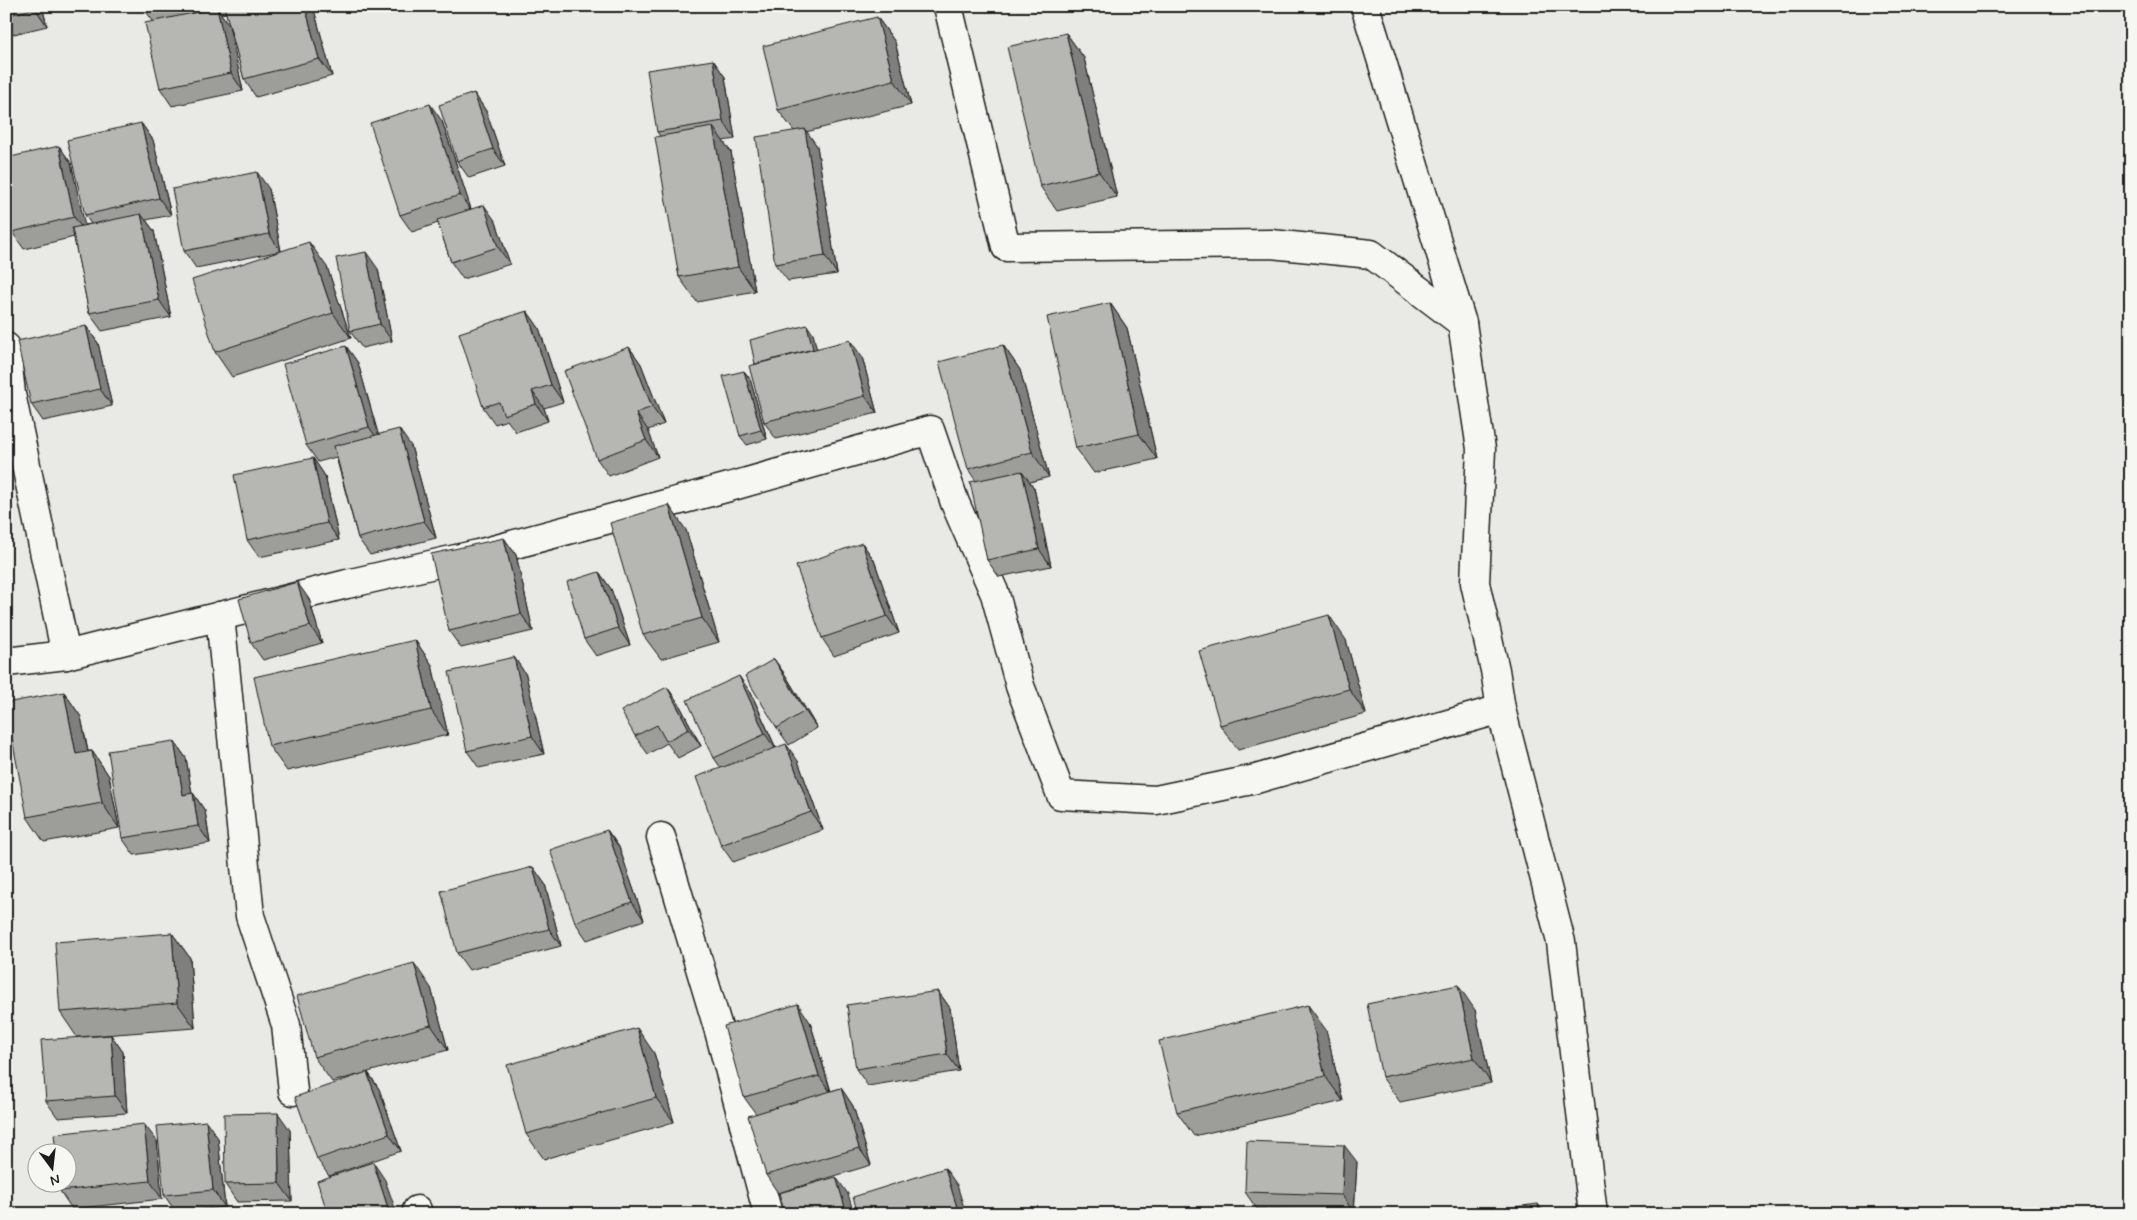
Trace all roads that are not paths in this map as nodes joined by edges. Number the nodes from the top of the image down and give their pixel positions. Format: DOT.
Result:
graph roads {
  1 [pos="948,6"];
  2 [pos="1365,6"];
  3 [pos="1462,323"];
  4 [pos="6,346"];
  5 [pos="220,616"];
  6 [pos="66,655"];
  7 [pos="6,662"];
  8 [pos="1501,709"];
  9 [pos="661,837"];
  10 [pos="293,1091"];
  11 [pos="768,1214"];
  12 [pos="1593,1214"];
  1 -- 3 [label="street"];
  2 -- 3 [label="street"];
  3 -- 8 [label="street"];
  4 -- 6 [label="street"];
  5 -- 6 [label="street"];
  5 -- 8 [label="street"];
  5 -- 10 [label="street"];
  6 -- 7 [label="street"];
  8 -- 12 [label="street"];
  9 -- 11 [label="street"];
}
